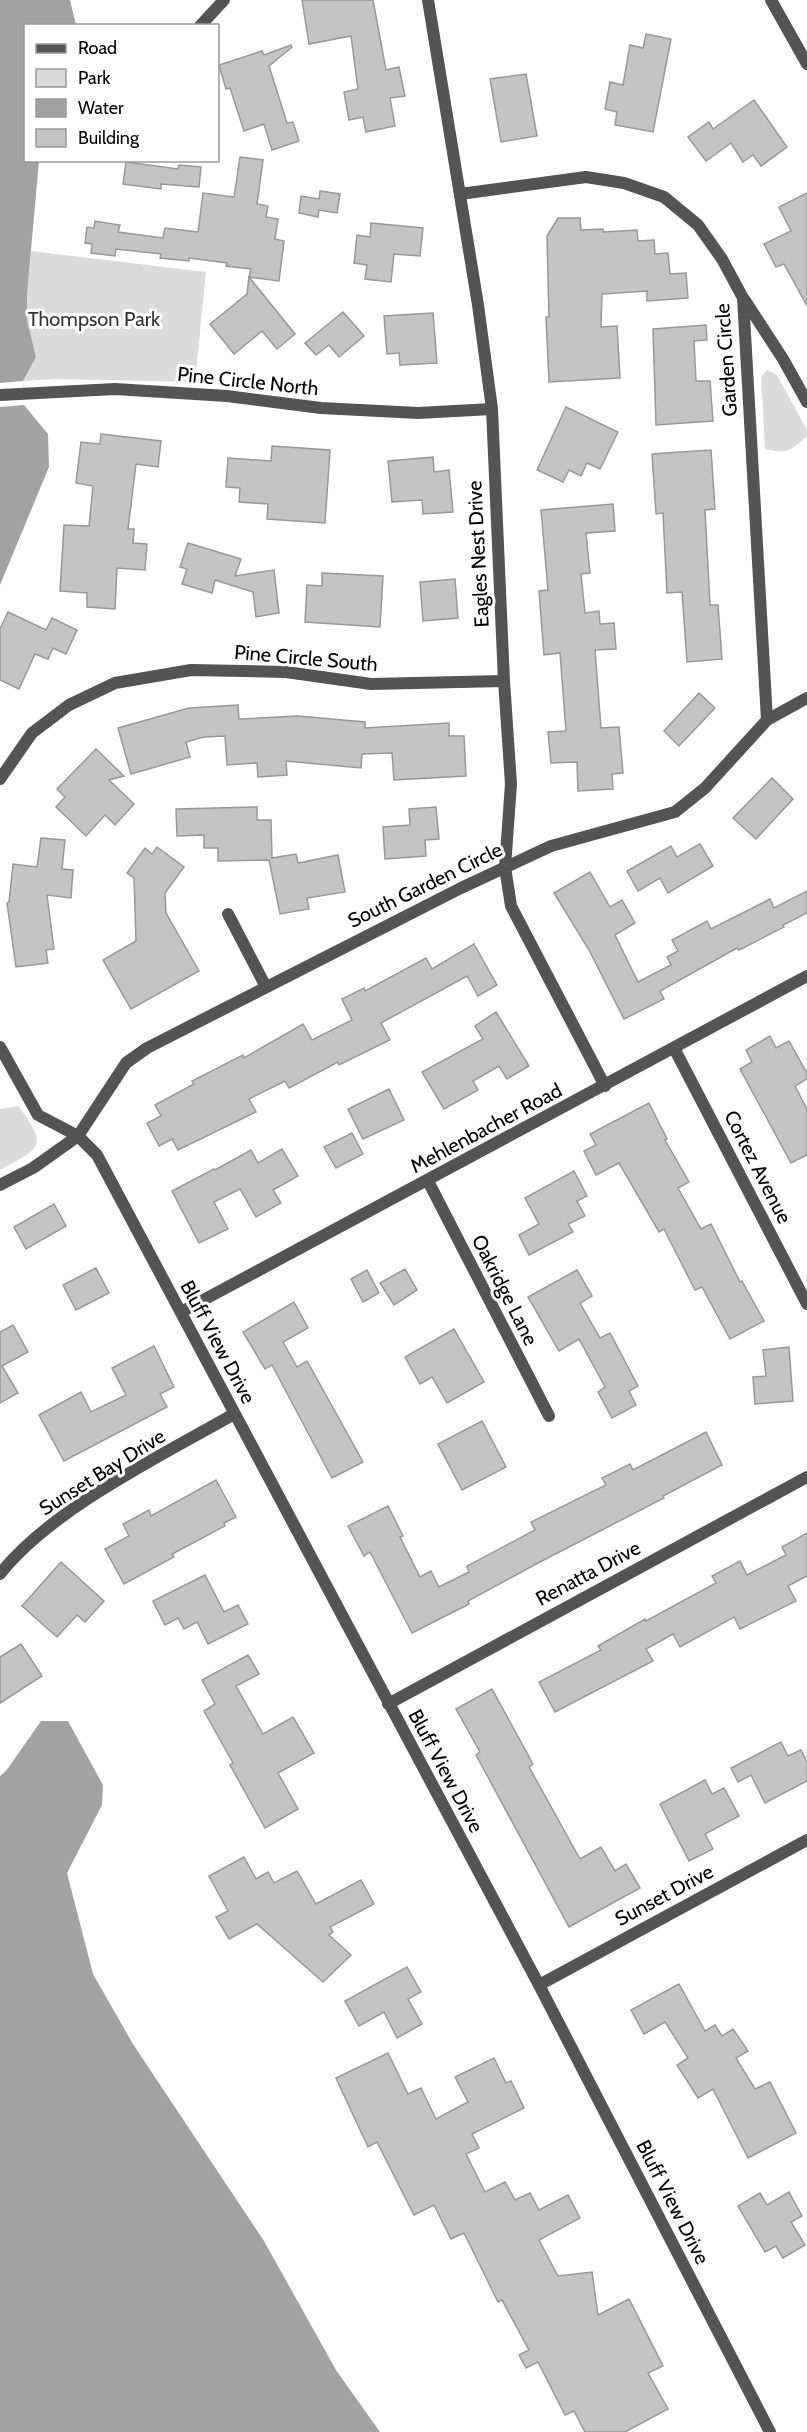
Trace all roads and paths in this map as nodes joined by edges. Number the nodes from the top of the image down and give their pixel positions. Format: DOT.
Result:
graph roads {
  1 [pos="224,0"];
  2 [pos="428,0"];
  3 [pos="771,0"];
  4 [pos="202,24"];
  5 [pos="807,64"];
  6 [pos="460,194"];
  7 [pos="743,298"];
  8 [pos="0,395"];
  9 [pos="807,402"];
  10 [pos="492,409"];
  11 [pos="504,681"];
  12 [pos="807,699"];
  13 [pos="766,720"];
  14 [pos="0,779"];
  15 [pos="505,867"];
  16 [pos="228,914"];
  17 [pos="807,976"];
  18 [pos="266,987"];
  19 [pos="0,1047"];
  20 [pos="674,1048"];
  21 [pos="605,1086"];
  22 [pos="78,1136"];
  23 [pos="428,1181"];
  24 [pos="0,1185"];
  25 [pos="807,1304"];
  26 [pos="181,1312"];
  27 [pos="234,1414"];
  28 [pos="549,1416"];
  29 [pos="807,1477"];
  30 [pos="0,1574"];
  31 [pos="388,1704"];
  32 [pos="807,1840"];
  33 [pos="539,1985"];
  34 [pos="770,2432"];
  1 -- 4 [label="street"];
  2 -- 6 [label="street, Eagles Nest Drive"];
  3 -- 5 [label="street"];
  6 -- 7 [label="street, Garden Circle"];
  6 -- 10 [label="street, Eagles Nest Drive"];
  7 -- 9 [label="street"];
  7 -- 13 [label="street, Garden Circle"];
  8 -- 10 [label="street, Pine Circle North"];
  10 -- 11 [label="street, Eagles Nest Drive"];
  11 -- 14 [label="street, Pine Circle South"];
  11 -- 15 [label="street, Eagles Nest Drive"];
  12 -- 13 [label="street, South Garden Circle"];
  13 -- 15 [label="street, South Garden Circle"];
  15 -- 18 [label="street, South Garden Circle"];
  15 -- 21 [label="street, Eagles Nest Drive"];
  16 -- 18 [label="street"];
  17 -- 20 [label="street, Mehlenbacher Road"];
  18 -- 22 [label="street, South Garden Circle"];
  19 -- 22 [label="street"];
  20 -- 21 [label="street, Mehlenbacher Road"];
  20 -- 25 [label="street, Cortez Avenue"];
  21 -- 23 [label="street, Mehlenbacher Road"];
  22 -- 24 [label="street"];
  22 -- 26 [label="street, Bluff View Drive"];
  23 -- 26 [label="street, Mehlenbacher Road"];
  23 -- 28 [label="street, Oakridge Lane"];
  26 -- 27 [label="street, Bluff View Drive"];
  27 -- 30 [label="street, Sunset Bay Drive"];
  27 -- 31 [label="street, Bluff View Drive"];
  29 -- 31 [label="street, Renatta Drive"];
  31 -- 33 [label="street, Bluff View Drive"];
  32 -- 33 [label="street, Sunset Drive"];
  33 -- 34 [label="street, Bluff View Drive"];
}
